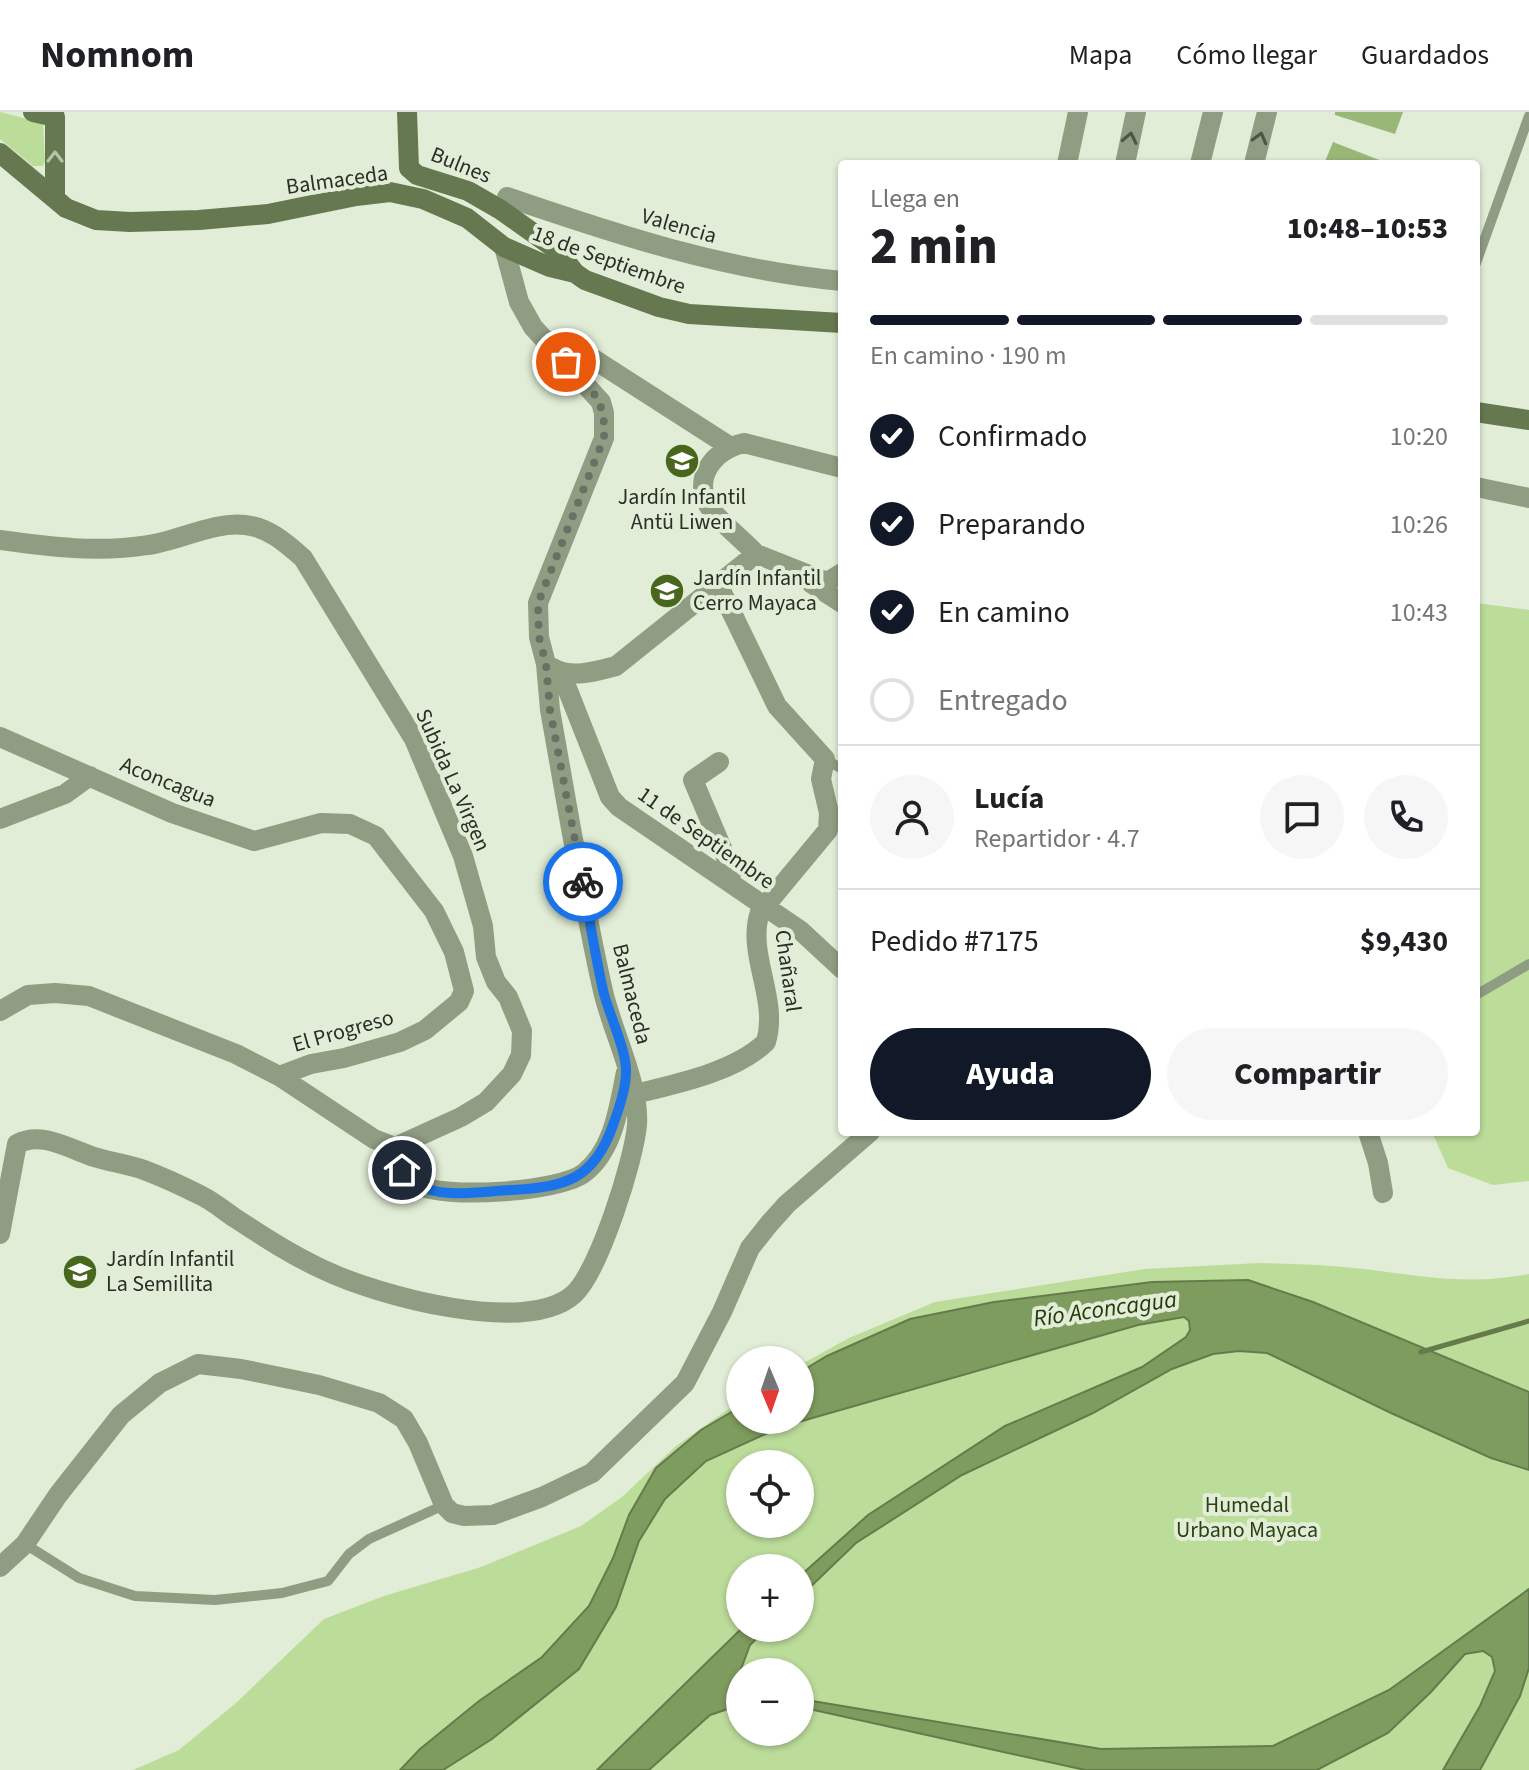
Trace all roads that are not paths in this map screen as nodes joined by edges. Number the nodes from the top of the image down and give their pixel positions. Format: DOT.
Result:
graph roads {
  1 [pos="33,112"];
  2 [pos="407,112"];
  3 [pos="1078,112"];
  4 [pos="1136,112"];
  5 [pos="1213,112"];
  6 [pos="1267,112"];
  7 [pos="55,114"];
  8 [pos="1529,116"];
  9 [pos="0,153"];
  10 [pos="1068,160"];
  11 [pos="1126,160"];
  12 [pos="1201,160"];
  13 [pos="1255,160"];
  14 [pos="507,197"];
  15 [pos="55,198"];
  16 [pos="504,247"];
  17 [pos="1480,252"];
  18 [pos="575,273"];
  19 [pos="838,280"];
  20 [pos="838,323"];
  21 [pos="540,337"];
  22 [pos="1480,413"];
  23 [pos="1529,420"];
  24 [pos="729,446"];
  25 [pos="838,467"];
  26 [pos="1480,488"];
  27 [pos="1529,498"];
  28 [pos="0,540"];
  29 [pos="756,554"];
  30 [pos="838,575"];
  31 [pos="717,582"];
  32 [pos="838,600"];
  33 [pos="554,668"];
  34 [pos="0,737"];
  35 [pos="719,762"];
  36 [pos="834,764"];
  37 [pos="90,776"];
  38 [pos="0,819"];
  39 [pos="321,823"];
  40 [pos="835,835"];
  41 [pos="728,880"];
  42 [pos="764,908"];
  43 [pos="1529,964"];
  44 [pos="838,965"];
  45 [pos="1480,993"];
  46 [pos="0,1011"];
  47 [pos="626,1070"];
  48 [pos="279,1076"];
  49 [pos="635,1094"];
  50 [pos="865,1136"];
  51 [pos="1369,1136"];
  52 [pos="395,1147"];
  53 [pos="1383,1193"];
  54 [pos="0,1234"];
  55 [pos="444,1505"];
  56 [pos="25,1544"];
  57 [pos="0,1567"];
  1 -- 7 [label="street"];
  2 -- 18 [label="street, Bulnes"];
  3 -- 10 [label="street"];
  11 -- 4 [label="street, one-way"];
  5 -- 12 [label="street"];
  13 -- 6 [label="street, one-way"];
  15 -- 7 [label="street, one-way"];
  8 -- 17 [label="lane"];
  9 -- 15 [label="street"];
  14 -- 19 [label="street, Valencia"];
  15 -- 16 [label="street, Balmaceda"];
  16 -- 18 [label="street, 18 de Septiembre"];
  16 -- 21 [label="street, Balmaceda"];
  18 -- 20 [label="street, 18 de Septiembre"];
  21 -- 24 [label="street"];
  21 -- 33 [label="street, Balmaceda"];
  22 -- 23 [label="street"];
  24 -- 25 [label="street"];
  24 -- 29 [label="street"];
  26 -- 27 [label="street"];
  28 -- 52 [label="street, Subida La Virgen"];
  29 -- 30 [label="street"];
  29 -- 31 [label="street"];
  31 -- 32 [label="street"];
  31 -- 33 [label="street"];
  31 -- 36 [label="street"];
  33 -- 41 [label="street, 11 de Septiembre"];
  33 -- 47 [label="street, Balmaceda"];
  34 -- 37 [label="street, Aconcagua"];
  35 -- 41 [label="street"];
  36 -- 40 [label="street"];
  37 -- 38 [label="street"];
  37 -- 39 [label="street, Aconcagua"];
  39 -- 48 [label="street, El Progreso"];
  40 -- 42 [label="street"];
  41 -- 42 [label="street, 11 de Septiembre"];
  42 -- 44 [label="street, 11 de Septiembre"];
  42 -- 49 [label="street, Chañaral"];
  43 -- 45 [label="lane"];
  46 -- 48 [label="street, El Progreso"];
  47 -- 49 [label="street, Balmaceda"];
  47 -- 52 [label="street"];
  48 -- 52 [label="street"];
  49 -- 54 [label="street, Balmaceda"];
  50 -- 55 [label="street"];
  51 -- 53 [label="street"];
  55 -- 56 [label="lane"];
  55 -- 56 [label="street"];
  56 -- 57 [label="street"];
}
